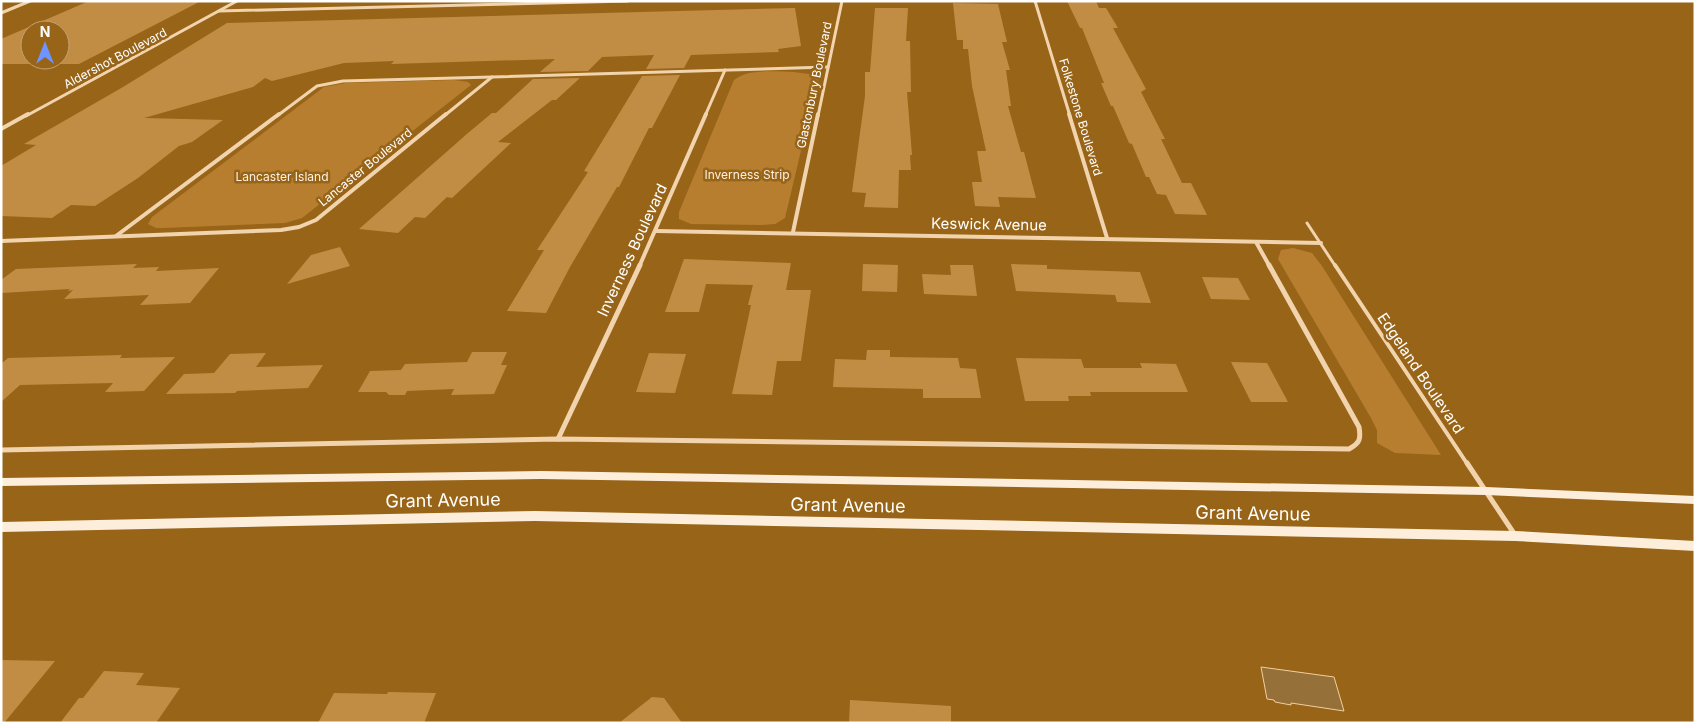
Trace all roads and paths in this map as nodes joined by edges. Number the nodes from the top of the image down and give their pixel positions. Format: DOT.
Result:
graph roads {
  1 [pos="30,1"];
  2 [pos="237,1"];
  3 [pos="628,1"];
  4 [pos="842,1"];
  5 [pos="1035,1"];
  6 [pos="587,2"];
  7 [pos="219,12"];
  8 [pos="1,13"];
  9 [pos="828,67"];
  10 [pos="725,70"];
  11 [pos="492,77"];
  12 [pos="1,129"];
  13 [pos="1307,222"];
  14 [pos="656,230"];
  15 [pos="793,232"];
  16 [pos="115,237"];
  17 [pos="1107,238"];
  18 [pos="1,241"];
  19 [pos="1256,242"];
  20 [pos="1321,243"];
  21 [pos="558,439"];
  22 [pos="1,450"];
  23 [pos="1,482"];
  24 [pos="1486,491"];
  25 [pos="1695,500"];
  26 [pos="1,527"];
  27 [pos="1515,536"];
  28 [pos="1695,546"];
  1 -- 8 [label="street"];
  2 -- 7 [label="street, Aldershot Boulevard"];
  3 -- 6 [label="street"];
  4 -- 9 [label="street, Glastonbury Boulevard"];
  5 -- 17 [label="street, Folkestone Boulevard"];
  6 -- 7 [label="street"];
  7 -- 12 [label="street, Aldershot Boulevard"];
  9 -- 10 [label="street"];
  9 -- 15 [label="street, Glastonbury Boulevard"];
  10 -- 11 [label="street"];
  10 -- 14 [label="street, Inverness Boulevard"];
  11 -- 16 [label="street"];
  11 -- 16 [label="street, Lancaster Boulevard"];
  13 -- 20 [label="lane, Edgeland Boulevard"];
  14 -- 15 [label="street, Keswick Avenue"];
  14 -- 21 [label="street, Inverness Boulevard"];
  15 -- 17 [label="street, Keswick Avenue"];
  16 -- 18 [label="street, Lancaster Boulevard"];
  17 -- 19 [label="street, Keswick Avenue"];
  19 -- 20 [label="street, Keswick Avenue"];
  19 -- 21 [label="street"];
  20 -- 24 [label="lane, Edgeland Boulevard"];
  21 -- 22 [label="street"];
  23 -- 24 [label="main road, Grant Avenue"];
  24 -- 25 [label="main road, Grant Avenue"];
  24 -- 27 [label="lane, Edgeland Boulevard"];
  26 -- 27 [label="main road, Grant Avenue"];
  27 -- 28 [label="main road, Grant Avenue"];
}
